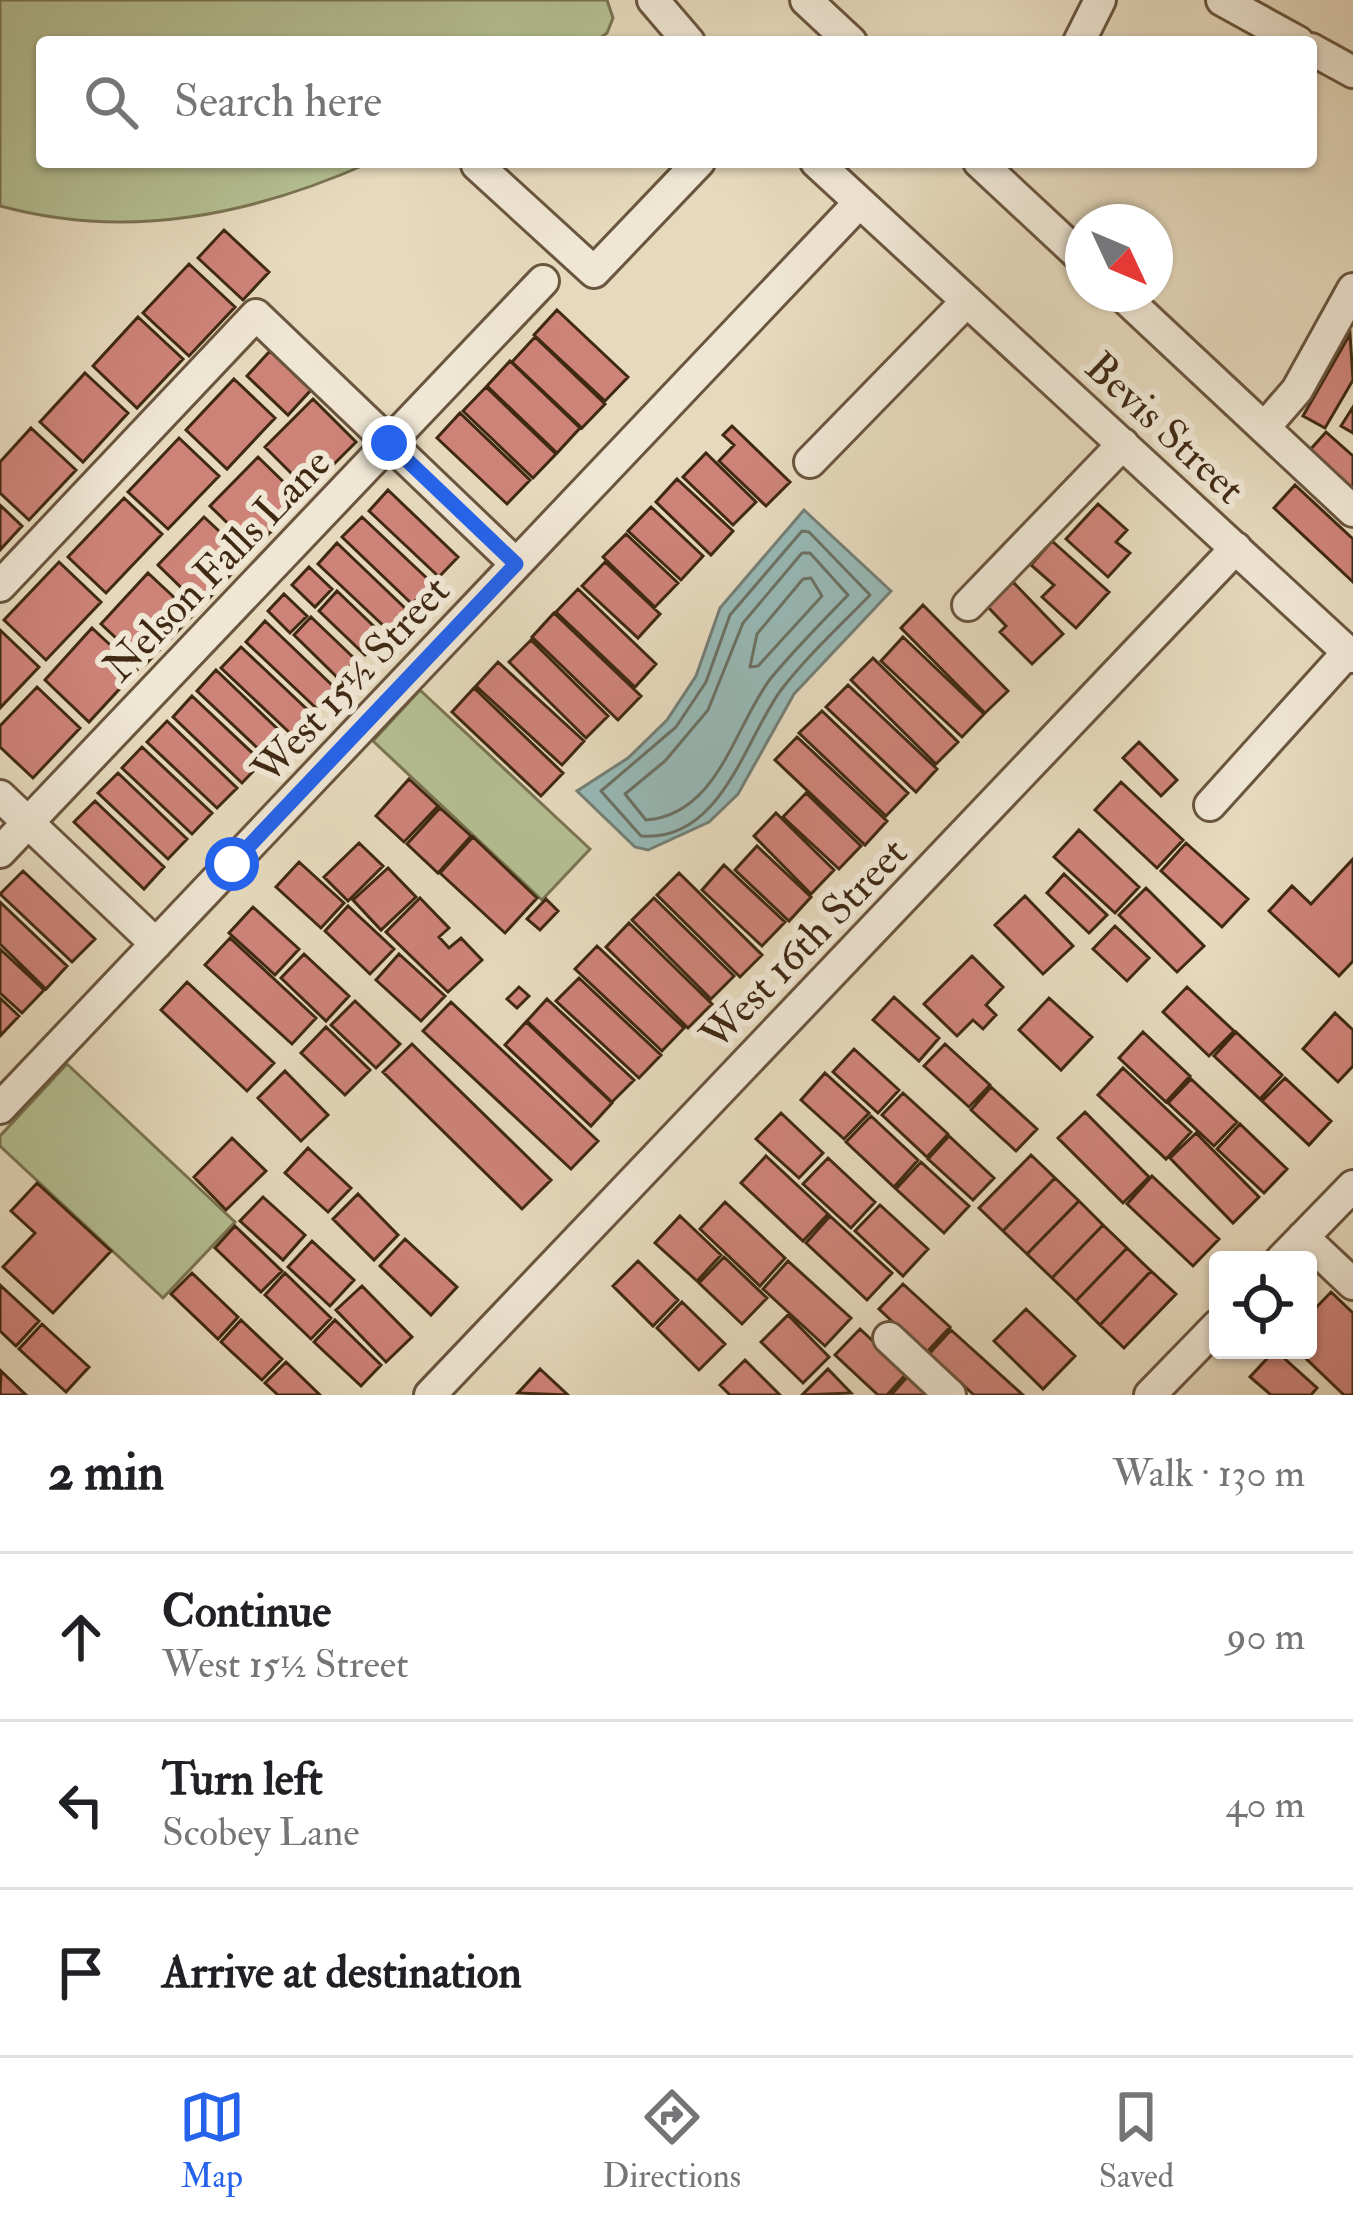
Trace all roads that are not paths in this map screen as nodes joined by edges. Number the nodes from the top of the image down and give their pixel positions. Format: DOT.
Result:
graph roads {
  1 [pos="652,0"];
  2 [pos="806,0"];
  3 [pos="1100,0"];
  4 [pos="1222,0"];
  5 [pos="683,36"];
  6 [pos="845,36"];
  7 [pos="1082,36"];
  8 [pos="1287,36"];
  9 [pos="1317,52"];
  10 [pos="1353,72"];
  11 [pos="480,168"];
  12 [pos="693,168"];
  13 [pos="822,168"];
  14 [pos="1013,175"];
  15 [pos="859,203"];
  16 [pos="1065,237"];
  17 [pos="543,281"];
  18 [pos="1353,289"];
  19 [pos="967,301"];
  20 [pos="1140,312"];
  21 [pos="1264,428"];
  22 [pos="389,443"];
  23 [pos="1123,444"];
  24 [pos="810,462"];
  25 [pos="1353,511"];
  26 [pos="1236,548"];
  27 [pos="516,564"];
  28 [pos="0,586"];
  29 [pos="968,604"];
  30 [pos="1350,655"];
  31 [pos="0,796"];
  32 [pos="1210,805"];
  33 [pos="28,823"];
  34 [pos="0,852"];
  35 [pos="156,944"];
  36 [pos="0,1108"];
  37 [pos="1353,1186"];
  38 [pos="1303,1237"];
  39 [pos="1290,1251"];
  40 [pos="1353,1284"];
  41 [pos="1209,1334"];
  42 [pos="889,1337"];
  43 [pos="430,1395"];
  44 [pos="950,1395"];
  45 [pos="1150,1395"];
  1 -- 5 [label="street"];
  2 -- 6 [label="street"];
  3 -- 7 [label="street"];
  4 -- 8 [label="street"];
  9 -- 10 [label="street"];
  11 -- 12 [label="street"];
  13 -- 15 [label="street, Bevis Street"];
  14 -- 16 [label="street"];
  15 -- 19 [label="street, Bevis Street"];
  15 -- 27 [label="street, West 15½ Street"];
  17 -- 22 [label="street, Nelson Falls Lane"];
  18 -- 21 [label="street"];
  19 -- 23 [label="street, Bevis Street"];
  19 -- 24 [label="street"];
  20 -- 21 [label="street"];
  21 -- 25 [label="street"];
  22 -- 27 [label="street"];
  22 -- 28 [label="street"];
  22 -- 33 [label="street, Nelson Falls Lane"];
  23 -- 26 [label="street, Bevis Street"];
  23 -- 29 [label="street"];
  26 -- 30 [label="street, Bevis Street"];
  26 -- 43 [label="street, West 16th Street"];
  27 -- 35 [label="street, West 15½ Street"];
  30 -- 32 [label="street"];
  31 -- 33 [label="street"];
  33 -- 34 [label="street, Nelson Falls Lane"];
  33 -- 35 [label="street"];
  35 -- 36 [label="street, West 15½ Street"];
  37 -- 38 [label="street"];
  38 -- 39 [label="street"];
  38 -- 40 [label="street"];
  41 -- 45 [label="street"];
  42 -- 44 [label="street"];
}
